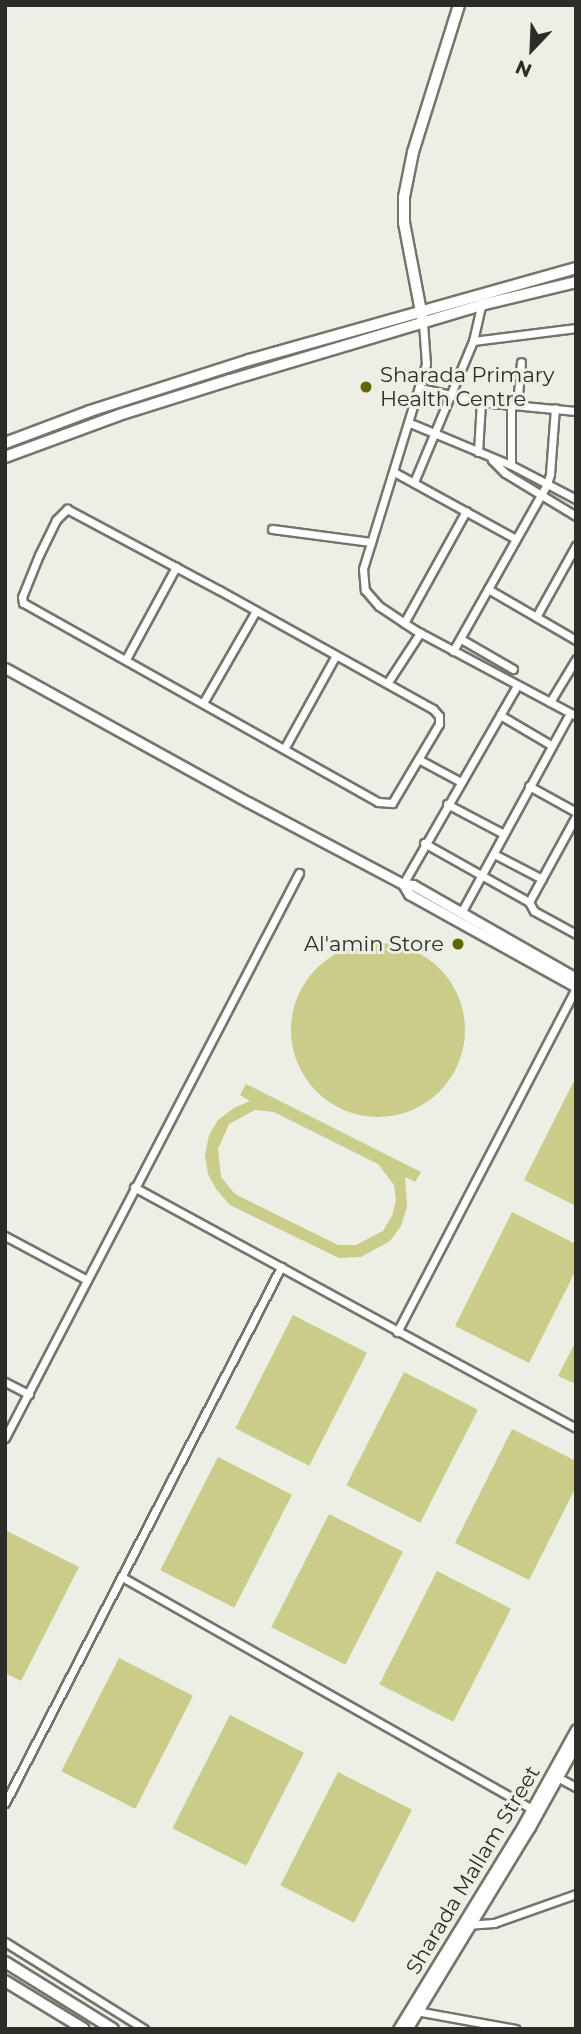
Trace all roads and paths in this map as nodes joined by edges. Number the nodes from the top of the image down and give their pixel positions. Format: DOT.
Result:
graph roads {
  1 [pos="458,5"];
  2 [pos="576,268"];
  3 [pos="576,282"];
  4 [pos="481,305"];
  5 [pos="422,318"];
  6 [pos="576,328"];
  7 [pos="473,341"];
  8 [pos="522,362"];
  9 [pos="420,388"];
  10 [pos="451,394"];
  11 [pos="481,402"];
  12 [pos="514,405"];
  13 [pos="555,408"];
  14 [pos="576,411"];
  15 [pos="410,423"];
  16 [pos="433,434"];
  17 [pos="5,443"];
  18 [pos="478,452"];
  19 [pos="5,457"];
  20 [pos="488,457"];
  21 [pos="510,465"];
  22 [pos="394,472"];
  23 [pos="414,482"];
  24 [pos="547,484"];
  25 [pos="540,495"];
  26 [pos="576,499"];
  27 [pos="466,511"];
  28 [pos="576,516"];
  29 [pos="272,529"];
  30 [pos="516,539"];
  31 [pos="371,542"];
  32 [pos="576,545"];
  33 [pos="176,567"];
  34 [pos="488,589"];
  35 [pos="256,611"];
  36 [pos="536,617"];
  37 [pos="404,623"];
  38 [pos="419,633"];
  39 [pos="461,639"];
  40 [pos="576,640"];
  41 [pos="453,651"];
  42 [pos="336,655"];
  43 [pos="576,659"];
  44 [pos="126,660"];
  45 [pos="5,668"];
  46 [pos="513,669"];
  47 [pos="388,682"];
  48 [pos="517,686"];
  49 [pos="550,702"];
  50 [pos="202,703"];
  51 [pos="500,715"];
  52 [pos="573,715"];
  53 [pos="551,745"];
  54 [pos="284,749"];
  55 [pos="420,760"];
  56 [pos="461,782"];
  57 [pos="529,786"];
  58 [pos="447,804"];
  59 [pos="576,814"];
  60 [pos="504,834"];
  61 [pos="424,843"];
  62 [pos="494,854"];
  63 [pos="299,873"];
  64 [pos="483,876"];
  65 [pos="542,879"];
  66 [pos="403,884"];
  67 [pos="529,902"];
  68 [pos="461,913"];
  69 [pos="576,934"];
  70 [pos="576,978"];
  71 [pos="576,988"];
  72 [pos="134,1187"];
  73 [pos="5,1236"];
  74 [pos="281,1267"];
  75 [pos="87,1280"];
  76 [pos="397,1332"];
  77 [pos="5,1381"];
  78 [pos="29,1394"];
  79 [pos="576,1428"];
  80 [pos="6,1435"];
  81 [pos="121,1577"];
  82 [pos="576,1729"];
  83 [pos="576,1744"];
  84 [pos="557,1777"];
  85 [pos="576,1787"];
  86 [pos="5,1803"];
  87 [pos="532,1809"];
  88 [pos="576,1894"];
  89 [pos="466,1925"];
  90 [pos="5,1942"];
  91 [pos="5,1962"];
  92 [pos="5,1981"];
  93 [pos="414,2009"];
  94 [pos="84,2029"];
  95 [pos="113,2029"];
  96 [pos="144,2029"];
  97 [pos="398,2029"];
  98 [pos="407,2029"];
  99 [pos="515,2029"];
  1 -- 5 [label="main road"];
  2 -- 5 [label="main road"];
  3 -- 4 [label="main road"];
  4 -- 5 [label="main road"];
  4 -- 7 [label="street"];
  5 -- 9 [label="street"];
  5 -- 17 [label="main road"];
  5 -- 19 [label="main road"];
  6 -- 7 [label="street"];
  7 -- 10 [label="street"];
  8 -- 12 [label="street"];
  9 -- 10 [label="street"];
  9 -- 15 [label="street"];
  10 -- 11 [label="street"];
  10 -- 16 [label="street"];
  11 -- 12 [label="street"];
  11 -- 18 [label="street"];
  12 -- 13 [label="street"];
  12 -- 21 [label="street"];
  13 -- 14 [label="street"];
  13 -- 24 [label="street"];
  15 -- 16 [label="street"];
  15 -- 22 [label="street"];
  16 -- 18 [label="street"];
  16 -- 23 [label="street"];
  18 -- 20 [label="street"];
  20 -- 21 [label="street"];
  20 -- 25 [label="street"];
  21 -- 24 [label="street"];
  22 -- 23 [label="street"];
  22 -- 31 [label="street"];
  23 -- 27 [label="street"];
  24 -- 25 [label="street"];
  24 -- 26 [label="street"];
  25 -- 28 [label="street"];
  25 -- 30 [label="street"];
  27 -- 30 [label="street"];
  27 -- 37 [label="street"];
  29 -- 31 [label="street"];
  30 -- 34 [label="street"];
  31 -- 37 [label="street"];
  32 -- 36 [label="street"];
  33 -- 35 [label="street"];
  33 -- 44 [label="street"];
  33 -- 44 [label="street"];
  34 -- 36 [label="street"];
  34 -- 39 [label="street"];
  35 -- 42 [label="street"];
  35 -- 50 [label="street"];
  36 -- 40 [label="street"];
  37 -- 38 [label="street"];
  38 -- 41 [label="street"];
  38 -- 47 [label="street"];
  39 -- 41 [label="street"];
  39 -- 46 [label="street"];
  41 -- 48 [label="street"];
  42 -- 47 [label="street"];
  42 -- 54 [label="street"];
  43 -- 49 [label="street"];
  44 -- 50 [label="street"];
  45 -- 66 [label="street"];
  47 -- 55 [label="street"];
  48 -- 49 [label="street"];
  48 -- 51 [label="street"];
  49 -- 52 [label="street"];
  50 -- 54 [label="street"];
  51 -- 53 [label="street"];
  51 -- 56 [label="street"];
  52 -- 53 [label="street"];
  53 -- 57 [label="street"];
  54 -- 55 [label="street"];
  55 -- 56 [label="street"];
  56 -- 58 [label="street"];
  57 -- 59 [label="street"];
  57 -- 60 [label="street"];
  58 -- 60 [label="street"];
  58 -- 61 [label="street"];
  59 -- 65 [label="street"];
  60 -- 62 [label="street"];
  61 -- 64 [label="street"];
  61 -- 66 [label="street"];
  62 -- 64 [label="street"];
  62 -- 65 [label="street"];
  63 -- 72 [label="street"];
  64 -- 67 [label="street"];
  64 -- 68 [label="street"];
  65 -- 67 [label="street"];
  66 -- 68 [label="street"];
  66 -- 71 [label="street"];
  67 -- 69 [label="street"];
  68 -- 70 [label="street"];
  71 -- 76 [label="street"];
  72 -- 74 [label="street"];
  72 -- 75 [label="street"];
  73 -- 75 [label="street"];
  74 -- 76 [label="street"];
  74 -- 81 [label="street"];
  75 -- 78 [label="street"];
  76 -- 79 [label="street"];
  77 -- 78 [label="street"];
  78 -- 80 [label="street"];
  81 -- 86 [label="street"];
  81 -- 87 [label="street"];
  82 -- 87 [label="street, Sharada Mallam Street"];
  83 -- 84 [label="street, Sharada Mallam Street"];
  84 -- 85 [label="street"];
  84 -- 89 [label="street, Sharada Mallam Street"];
  87 -- 89 [label="street, Sharada Mallam Street"];
  88 -- 89 [label="street"];
  89 -- 93 [label="street, Sharada Mallam Street"];
  90 -- 96 [label="street"];
  91 -- 95 [label="main road"];
  92 -- 94 [label="main road"];
  93 -- 97 [label="street, Sharada Mallam Street"];
  93 -- 98 [label="street, Sharada Mallam Street"];
  93 -- 99 [label="street"];
}
